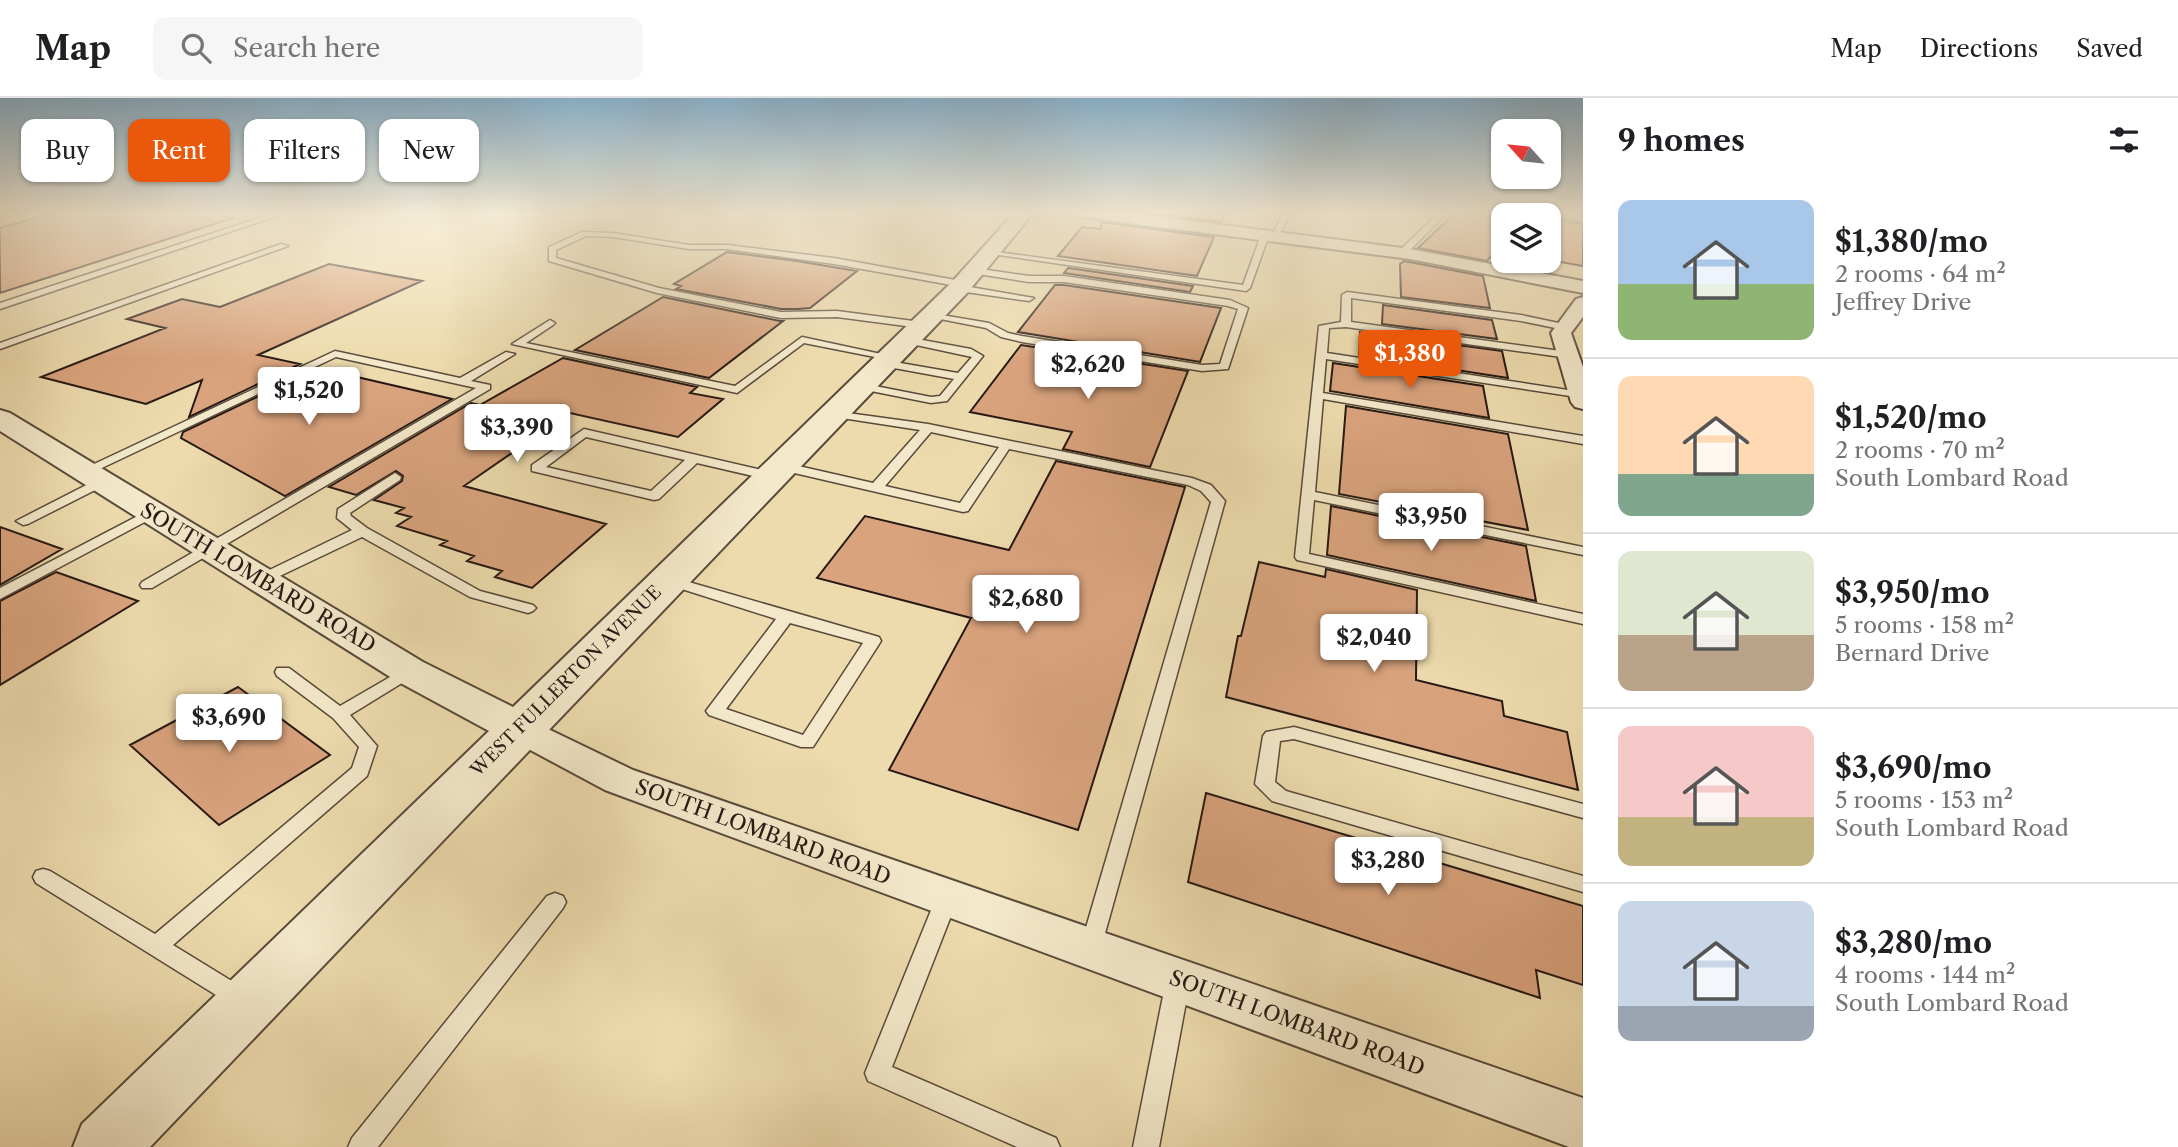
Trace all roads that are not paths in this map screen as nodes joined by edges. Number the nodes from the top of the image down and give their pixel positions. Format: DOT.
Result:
graph roads {
  1 [pos="137,261"];
  2 [pos="242,261"];
  3 [pos="558,261"];
  4 [pos="835,261"];
  5 [pos="982,261"];
  6 [pos="1047,261"];
  7 [pos="1258,261"];
  8 [pos="1444,261"];
  9 [pos="965,281"];
  10 [pos="1583,287"];
  11 [pos="1029,298"];
  12 [pos="1583,303"];
  13 [pos="0,306"];
  14 [pos="550,323"];
  15 [pos="1346,324"];
  16 [pos="1565,327"];
  17 [pos="0,346"];
  18 [pos="510,354"];
  19 [pos="1321,355"];
  20 [pos="889,357"];
  21 [pos="1577,376"];
  22 [pos="961,377"];
  23 [pos="461,382"];
  24 [pos="1317,395"];
  25 [pos="4,425"];
  26 [pos="928,428"];
  27 [pos="1583,440"];
  28 [pos="1006,444"];
  29 [pos="694,459"];
  30 [pos="775,471"];
  31 [pos="91,477"];
  32 [pos="395,477"];
  33 [pos="876,488"];
  34 [pos="1308,495"];
  35 [pos="151,513"];
  36 [pos="23,520"];
  37 [pos="362,531"];
  38 [pos="210,549"];
  39 [pos="1583,551"];
  40 [pos="667,579"];
  41 [pos="260,580"];
  42 [pos="147,585"];
  43 [pos="0,594"];
  44 [pos="528,608"];
  45 [pos="786,617"];
  46 [pos="1583,619"];
  47 [pos="409,671"];
  48 [pos="283,672"];
  49 [pos="339,714"];
  50 [pos="519,728"];
  51 [pos="1583,811"];
  52 [pos="43,877"];
  53 [pos="1583,884"];
  54 [pos="947,898"];
  55 [pos="555,902"];
  56 [pos="156,946"];
  57 [pos="1091,949"];
  58 [pos="1178,980"];
  59 [pos="248,1003"];
  60 [pos="1583,1125"];
  61 [pos="105,1147"];
  62 [pos="361,1147"];
  63 [pos="1047,1147"];
  64 [pos="1146,1147"];
  1 -- 13 [label="lane"];
  2 -- 17 [label="lane"];
  3 -- 20 [label="lane"];
  4 -- 9 [label="lane"];
  5 -- 9 [label="street, WEST FULLERTON AVENUE"];
  6 -- 7 [label="lane"];
  8 -- 10 [label="street"];
  9 -- 11 [label="lane"];
  9 -- 20 [label="street, WEST FULLERTON AVENUE"];
  9 -- 20 [label="lane"];
  12 -- 16 [label="street"];
  14 -- 20 [label="lane"];
  15 -- 16 [label="lane"];
  15 -- 19 [label="lane"];
  15 -- 21 [label="lane"];
  16 -- 21 [label="street"];
  18 -- 23 [label="lane"];
  19 -- 21 [label="lane"];
  19 -- 24 [label="lane"];
  20 -- 22 [label="lane"];
  20 -- 22 [label="lane"];
  20 -- 22 [label="lane"];
  20 -- 26 [label="lane"];
  20 -- 30 [label="street, WEST FULLERTON AVENUE"];
  23 -- 31 [label="lane"];
  23 -- 38 [label="lane"];
  24 -- 27 [label="lane"];
  24 -- 34 [label="lane"];
  25 -- 31 [label="street, SOUTH LOMBARD ROAD"];
  26 -- 28 [label="lane"];
  26 -- 33 [label="lane"];
  28 -- 33 [label="lane"];
  28 -- 57 [label="lane"];
  29 -- 29 [label="lane"];
  29 -- 30 [label="lane"];
  30 -- 33 [label="lane"];
  30 -- 40 [label="street, WEST FULLERTON AVENUE"];
  31 -- 35 [label="street, SOUTH LOMBARD ROAD"];
  31 -- 36 [label="lane"];
  32 -- 37 [label="lane"];
  34 -- 39 [label="lane"];
  34 -- 46 [label="lane"];
  35 -- 38 [label="street, SOUTH LOMBARD ROAD"];
  35 -- 43 [label="lane"];
  37 -- 41 [label="lane"];
  37 -- 44 [label="lane"];
  38 -- 41 [label="street, SOUTH LOMBARD ROAD"];
  38 -- 42 [label="lane"];
  40 -- 45 [label="lane"];
  40 -- 50 [label="street, WEST FULLERTON AVENUE"];
  41 -- 47 [label="street, SOUTH LOMBARD ROAD"];
  45 -- 45 [label="lane"];
  47 -- 49 [label="lane"];
  47 -- 50 [label="street, SOUTH LOMBARD ROAD"];
  48 -- 49 [label="lane"];
  49 -- 56 [label="lane"];
  50 -- 54 [label="street, SOUTH LOMBARD ROAD"];
  50 -- 59 [label="street, WEST FULLERTON AVENUE"];
  51 -- 53 [label="lane"];
  52 -- 56 [label="lane"];
  54 -- 57 [label="street, SOUTH LOMBARD ROAD"];
  54 -- 63 [label="lane"];
  55 -- 62 [label="lane"];
  56 -- 59 [label="lane"];
  57 -- 58 [label="street, SOUTH LOMBARD ROAD"];
  58 -- 60 [label="street, SOUTH LOMBARD ROAD"];
  58 -- 64 [label="lane"];
  59 -- 61 [label="street, WEST FULLERTON AVENUE"];
}
